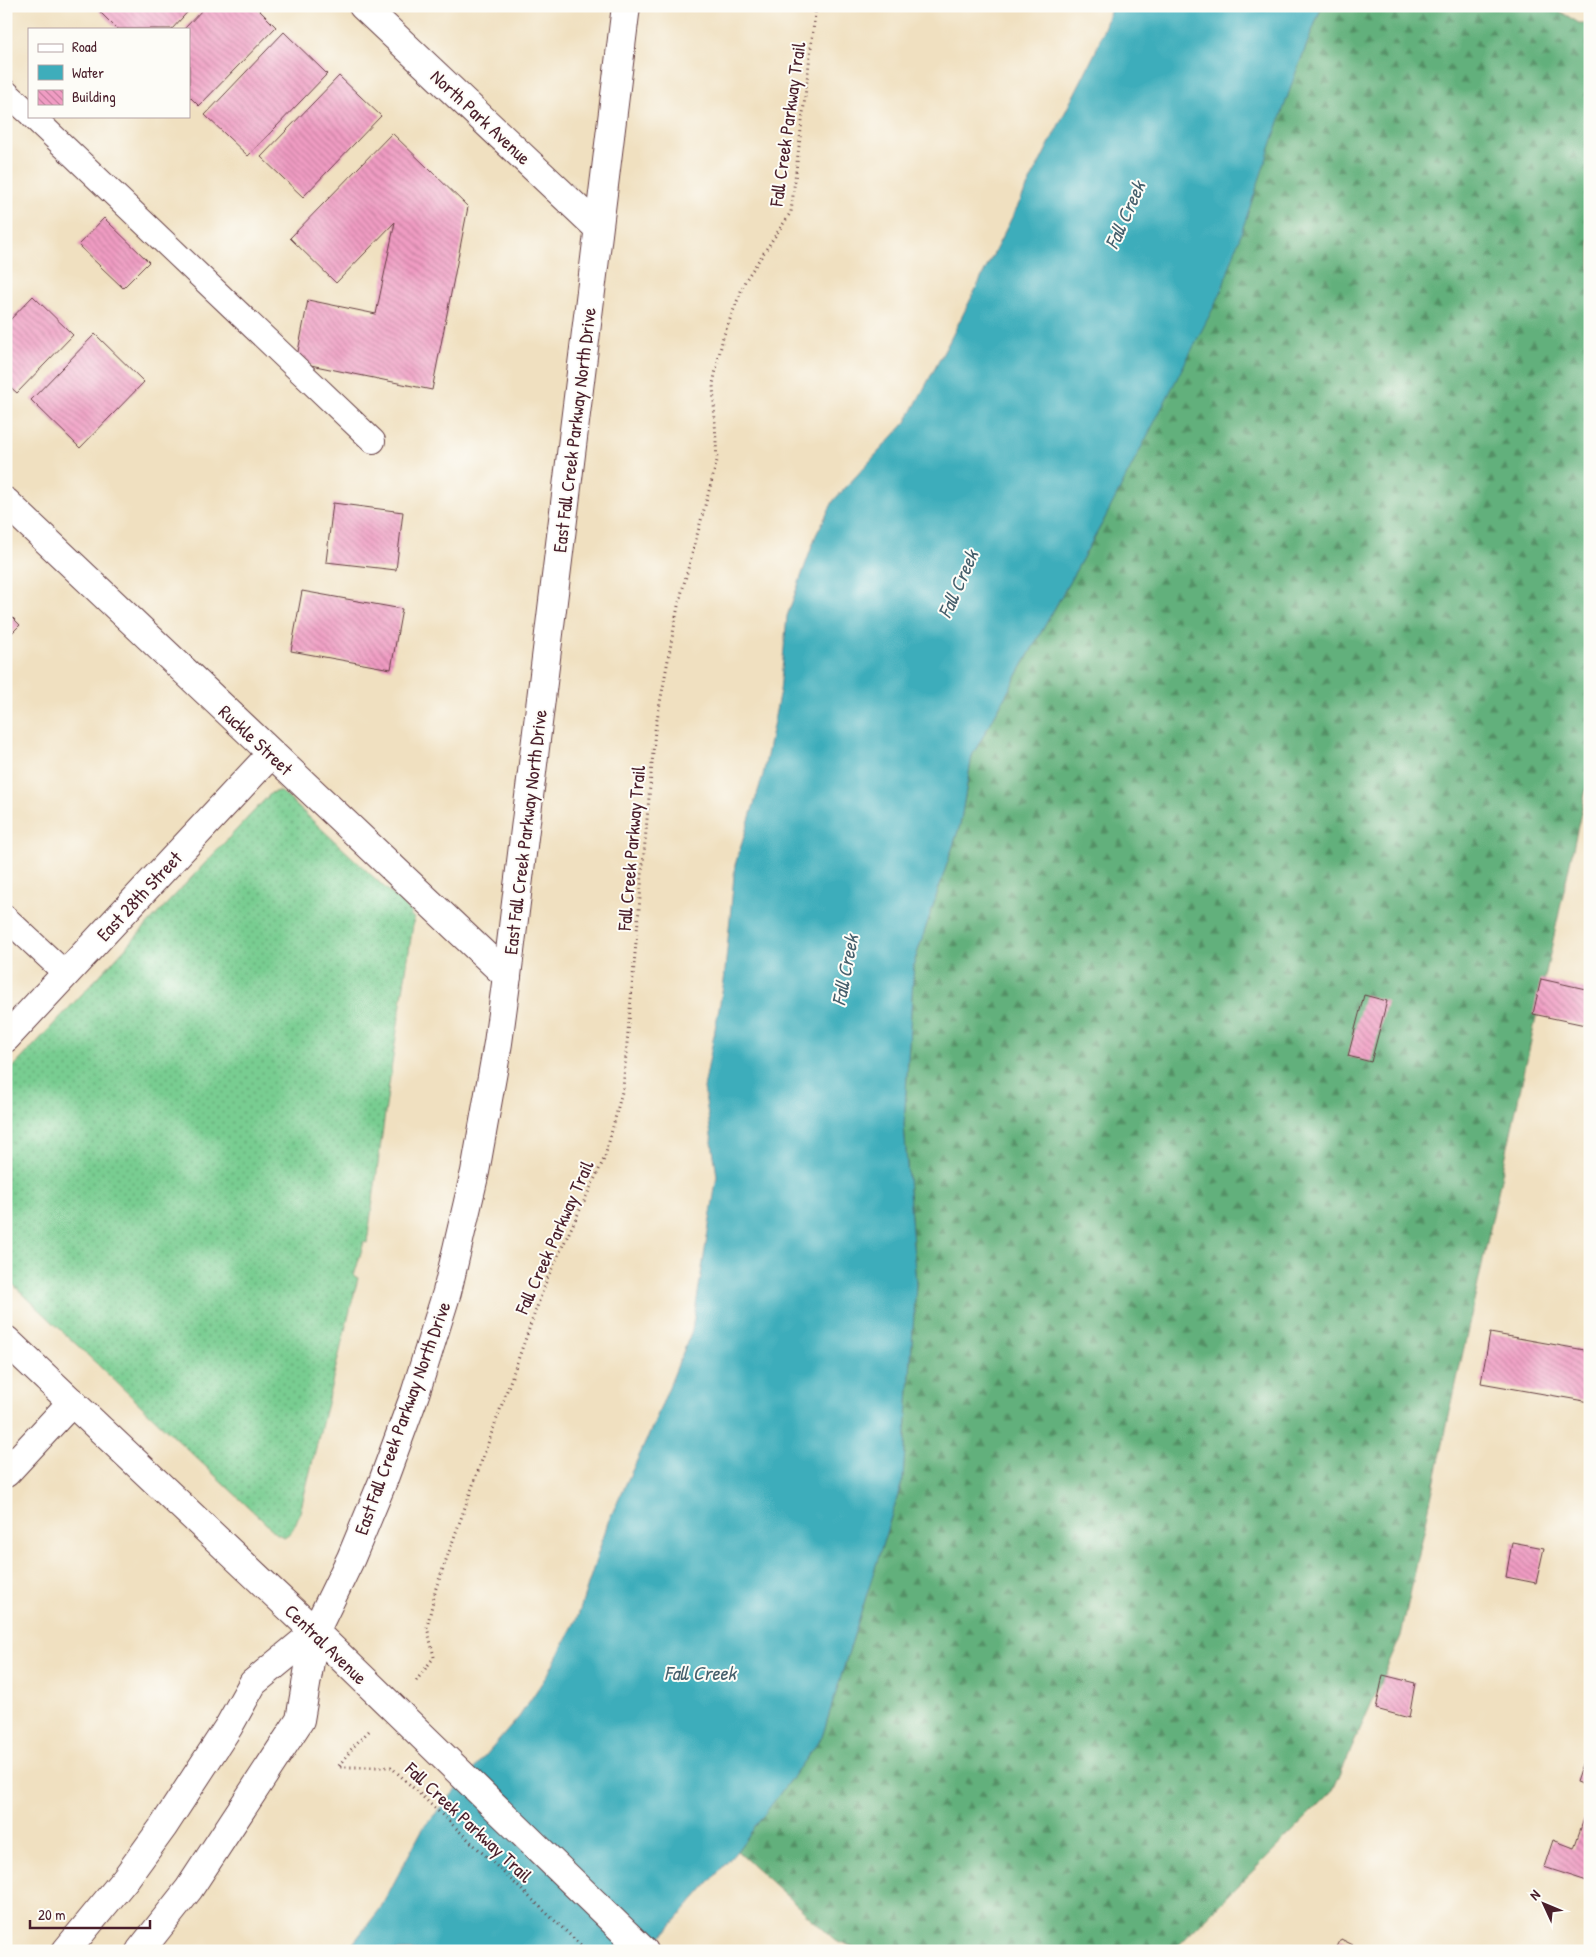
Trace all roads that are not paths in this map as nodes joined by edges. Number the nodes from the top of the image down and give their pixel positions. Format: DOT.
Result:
graph roads {
  1 [pos="363,6"];
  2 [pos="626,6"];
  3 [pos="6,92"];
  4 [pos="28,112"];
  5 [pos="34,118"];
  6 [pos="598,228"];
  7 [pos="373,441"];
  8 [pos="6,502"];
  9 [pos="271,754"];
  10 [pos="6,918"];
  11 [pos="66,974"];
  12 [pos="508,976"];
  13 [pos="6,1038"];
  14 [pos="6,1340"];
  15 [pos="72,1402"];
  16 [pos="6,1473"];
  17 [pos="315,1632"];
  18 [pos="66,1951"];
  19 [pos="140,1951"];
  20 [pos="644,1951"];
  1 -- 6 [label="main road, North Park Avenue"];
  2 -- 6 [label="main road, East Fall Creek Parkway North Drive"];
  3 -- 4 [label="lane"];
  5 -- 7 [label="lane"];
  6 -- 12 [label="main road, East Fall Creek Parkway North Drive"];
  8 -- 9 [label="main road, Ruckle Street"];
  9 -- 11 [label="main road, East 28th Street"];
  9 -- 12 [label="main road, Ruckle Street"];
  10 -- 11 [label="lane"];
  11 -- 13 [label="main road, East 28th Street"];
  12 -- 17 [label="main road, East Fall Creek Parkway North Drive"];
  14 -- 15 [label="main road, Central Avenue"];
  15 -- 16 [label="main road"];
  15 -- 17 [label="main road, Central Avenue"];
  17 -- 18 [label="main road, East Fall Creek Parkway North Drive"];
  17 -- 19 [label="main road, East Fall Creek Parkway North Drive"];
  17 -- 20 [label="main road, Central Avenue"];
}
